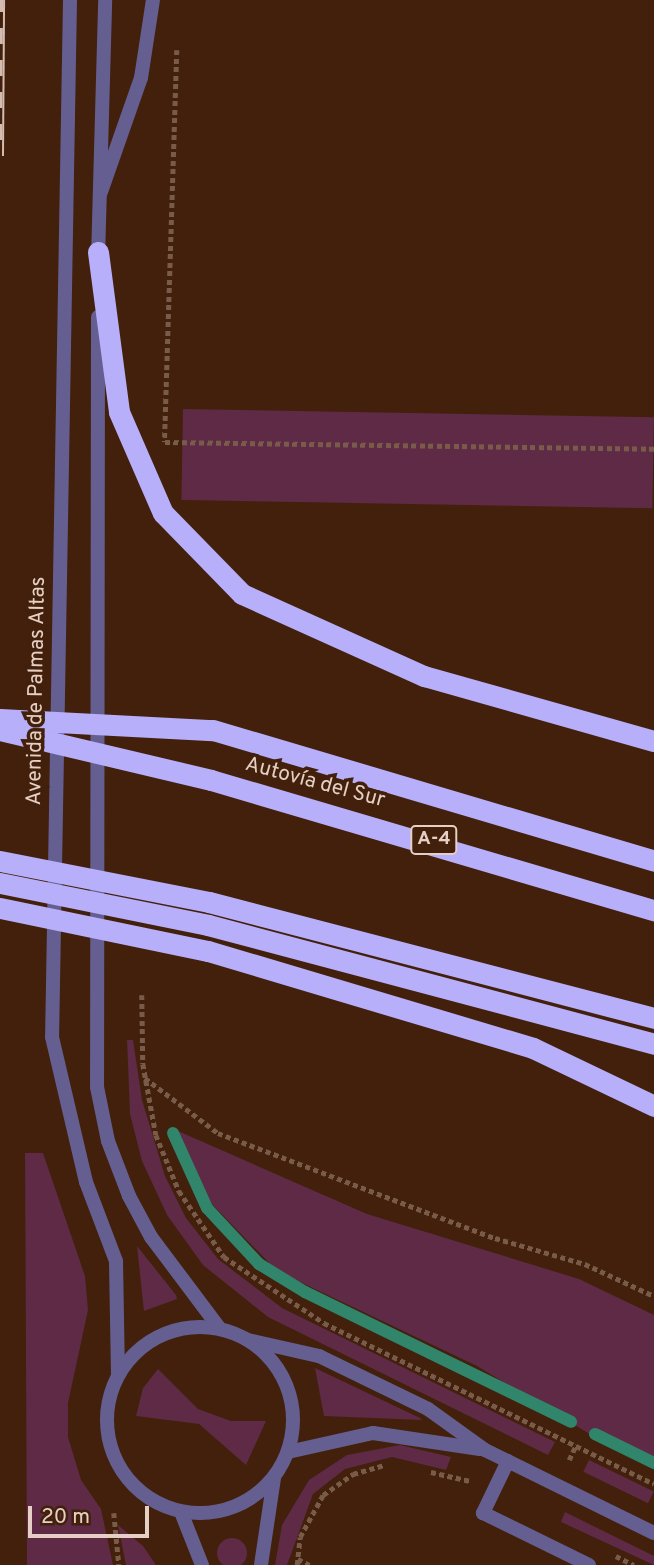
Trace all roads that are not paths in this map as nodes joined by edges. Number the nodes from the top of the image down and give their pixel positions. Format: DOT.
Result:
graph roads {
  1 [pos="70,0"];
  2 [pos="105,0"];
  3 [pos="153,0"];
  4 [pos="100,197"];
  5 [pos="98,252"];
  6 [pos="0,719"];
  7 [pos="0,730"];
  8 [pos="654,741"];
  9 [pos="0,860"];
  10 [pos="654,861"];
  11 [pos="0,883"];
  12 [pos="0,908"];
  13 [pos="654,909"];
  14 [pos="654,1018"];
  15 [pos="654,1044"];
  16 [pos="654,1106"];
  17 [pos="220,1329"];
  18 [pos="248,1340"];
  19 [pos="118,1373"];
  20 [pos="485,1450"];
  21 [pos="288,1452"];
  22 [pos="508,1461"];
  23 [pos="274,1478"];
  24 [pos="181,1512"];
  25 [pos="654,1533"];
  26 [pos="202,1565"];
  27 [pos="261,1565"];
  28 [pos="589,1565"];
  1 -- 19 [label="street, Avenida de Palmas Altas"];
  2 -- 4 [label="street"];
  3 -- 4 [label="street"];
  4 -- 5 [label="street"];
  5 -- 8 [label="highway"];
  5 -- 17 [label="street"];
  6 -- 10 [label="highway, bridge"];
  7 -- 13 [label="highway, Autovía del Sur / A-4, bridge"];
  9 -- 14 [label="highway, bridge"];
  11 -- 15 [label="highway, bridge"];
  12 -- 16 [label="highway, bridge"];
  17 -- 18 [label="street"];
  17 -- 19 [label="street"];
  18 -- 20 [label="street"];
  18 -- 21 [label="street"];
  19 -- 24 [label="street"];
  20 -- 21 [label="street"];
  20 -- 22 [label="street"];
  21 -- 23 [label="street"];
  22 -- 25 [label="street"];
  22 -- 28 [label="street"];
  23 -- 24 [label="street"];
  23 -- 27 [label="street"];
  24 -- 26 [label="street"];
}
